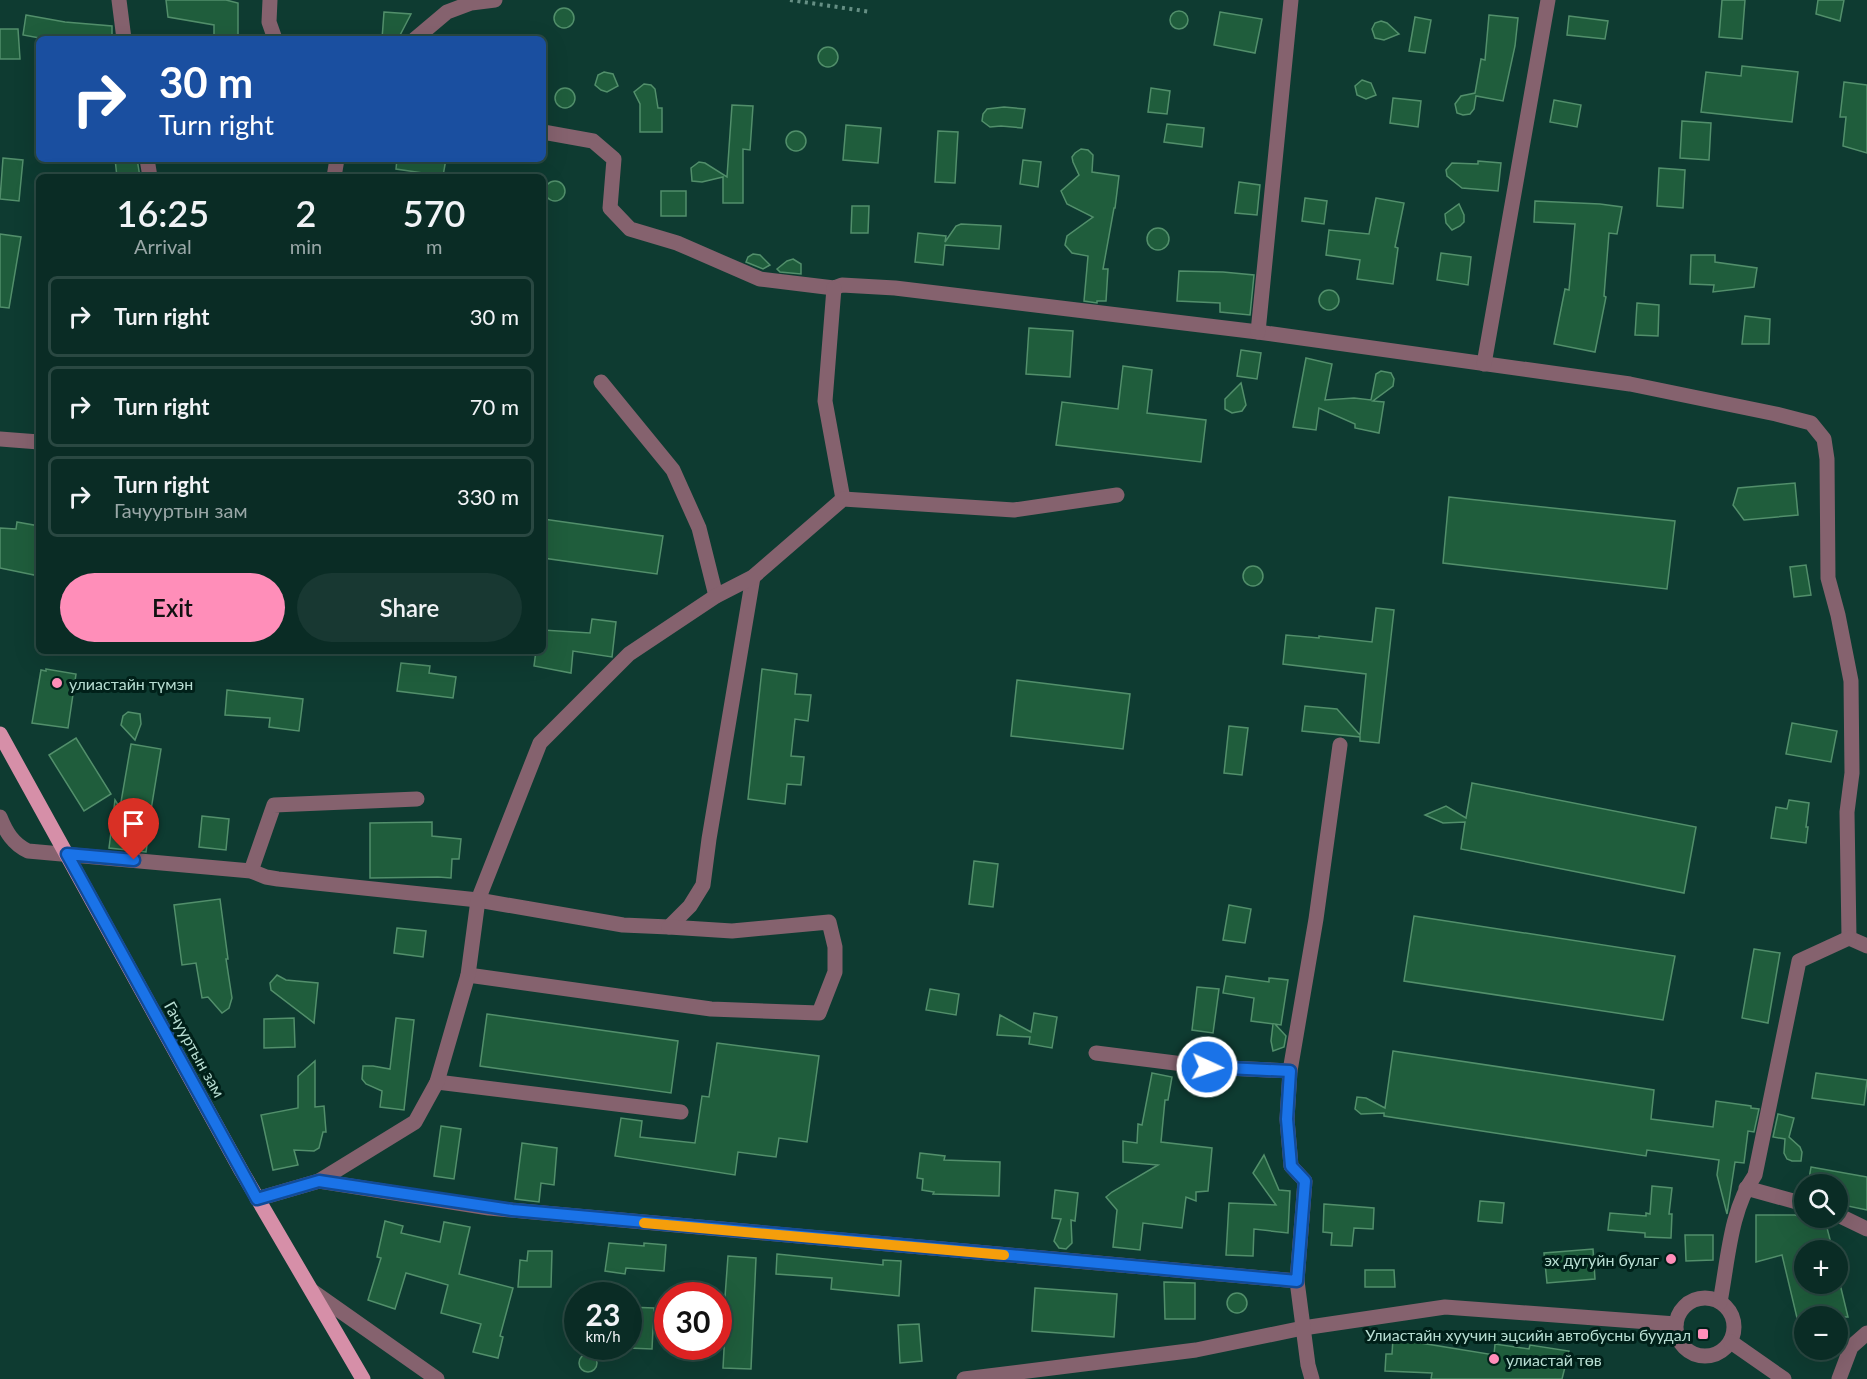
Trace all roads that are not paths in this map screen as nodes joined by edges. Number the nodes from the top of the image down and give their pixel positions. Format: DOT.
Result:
graph roads {
  1 [pos="119,0"];
  2 [pos="270,0"];
  3 [pos="495,0"];
  4 [pos="1291,0"];
  5 [pos="1548,0"];
  6 [pos="124,36"];
  7 [pos="275,36"];
  8 [pos="419,36"];
  9 [pos="546,133"];
  10 [pos="834,288"];
  11 [pos="1258,332"];
  12 [pos="1484,364"];
  13 [pos="601,382"];
  14 [pos="0,438"];
  15 [pos="36,442"];
  16 [pos="1117,495"];
  17 [pos="843,499"];
  18 [pos="753,577"];
  19 [pos="716,596"];
  20 [pos="2,742"];
  21 [pos="1340,745"];
  22 [pos="1867,770"];
  23 [pos="1852,773"];
  24 [pos="417,799"];
  25 [pos="0,817"];
  26 [pos="67,854"];
  27 [pos="251,871"];
  28 [pos="478,900"];
  29 [pos="669,927"];
  30 [pos="1849,938"];
  31 [pos="1867,946"];
  32 [pos="468,975"];
  33 [pos="1096,1053"];
  34 [pos="1290,1071"];
  35 [pos="437,1082"];
  36 [pos="681,1112"];
  37 [pos="319,1181"];
  38 [pos="1746,1188"];
  39 [pos="257,1199"];
  40 [pos="1794,1201"];
  41 [pos="1848,1220"];
  42 [pos="1867,1229"];
  43 [pos="1297,1281"];
  44 [pos="312,1291"];
  45 [pos="1720,1302"];
  46 [pos="1676,1324"];
  47 [pos="1303,1328"];
  48 [pos="1867,1333"];
  49 [pos="1731,1342"];
  50 [pos="363,1379"];
  51 [pos="437,1379"];
  52 [pos="964,1379"];
  53 [pos="1312,1379"];
  54 [pos="1784,1379"];
  55 [pos="1839,1379"];
  1 -- 6 [label="street"];
  2 -- 7 [label="street"];
  3 -- 8 [label="street"];
  4 -- 11 [label="street"];
  5 -- 12 [label="street"];
  9 -- 10 [label="street"];
  10 -- 11 [label="street"];
  10 -- 17 [label="street"];
  11 -- 12 [label="street"];
  12 -- 23 [label="street"];
  13 -- 19 [label="street"];
  14 -- 15 [label="street"];
  16 -- 17 [label="street"];
  17 -- 18 [label="street"];
  18 -- 19 [label="street"];
  18 -- 29 [label="street"];
  19 -- 28 [label="street"];
  20 -- 26 [label="main road, Гачууртын зам"];
  21 -- 34 [label="street"];
  22 -- 23 [label="street"];
  23 -- 30 [label="street"];
  24 -- 27 [label="street"];
  25 -- 26 [label="street"];
  26 -- 27 [label="street"];
  26 -- 39 [label="main road, Гачууртын зам"];
  27 -- 28 [label="street"];
  28 -- 29 [label="street"];
  28 -- 32 [label="street"];
  29 -- 32 [label="street"];
  30 -- 31 [label="street"];
  30 -- 38 [label="street"];
  32 -- 35 [label="street"];
  33 -- 34 [label="street"];
  34 -- 43 [label="street"];
  35 -- 36 [label="street"];
  35 -- 37 [label="street"];
  37 -- 39 [label="street"];
  37 -- 43 [label="street"];
  38 -- 40 [label="street"];
  38 -- 45 [label="street"];
  39 -- 44 [label="main road, Гачууртын зам"];
  41 -- 42 [label="street"];
  43 -- 47 [label="street"];
  44 -- 50 [label="main road, Гачууртын зам"];
  44 -- 51 [label="street"];
  45 -- 46 [label="street"];
  45 -- 49 [label="street"];
  46 -- 47 [label="street"];
  46 -- 49 [label="street"];
  47 -- 52 [label="street"];
  47 -- 53 [label="street"];
  48 -- 55 [label="street"];
  49 -- 54 [label="street"];
}
